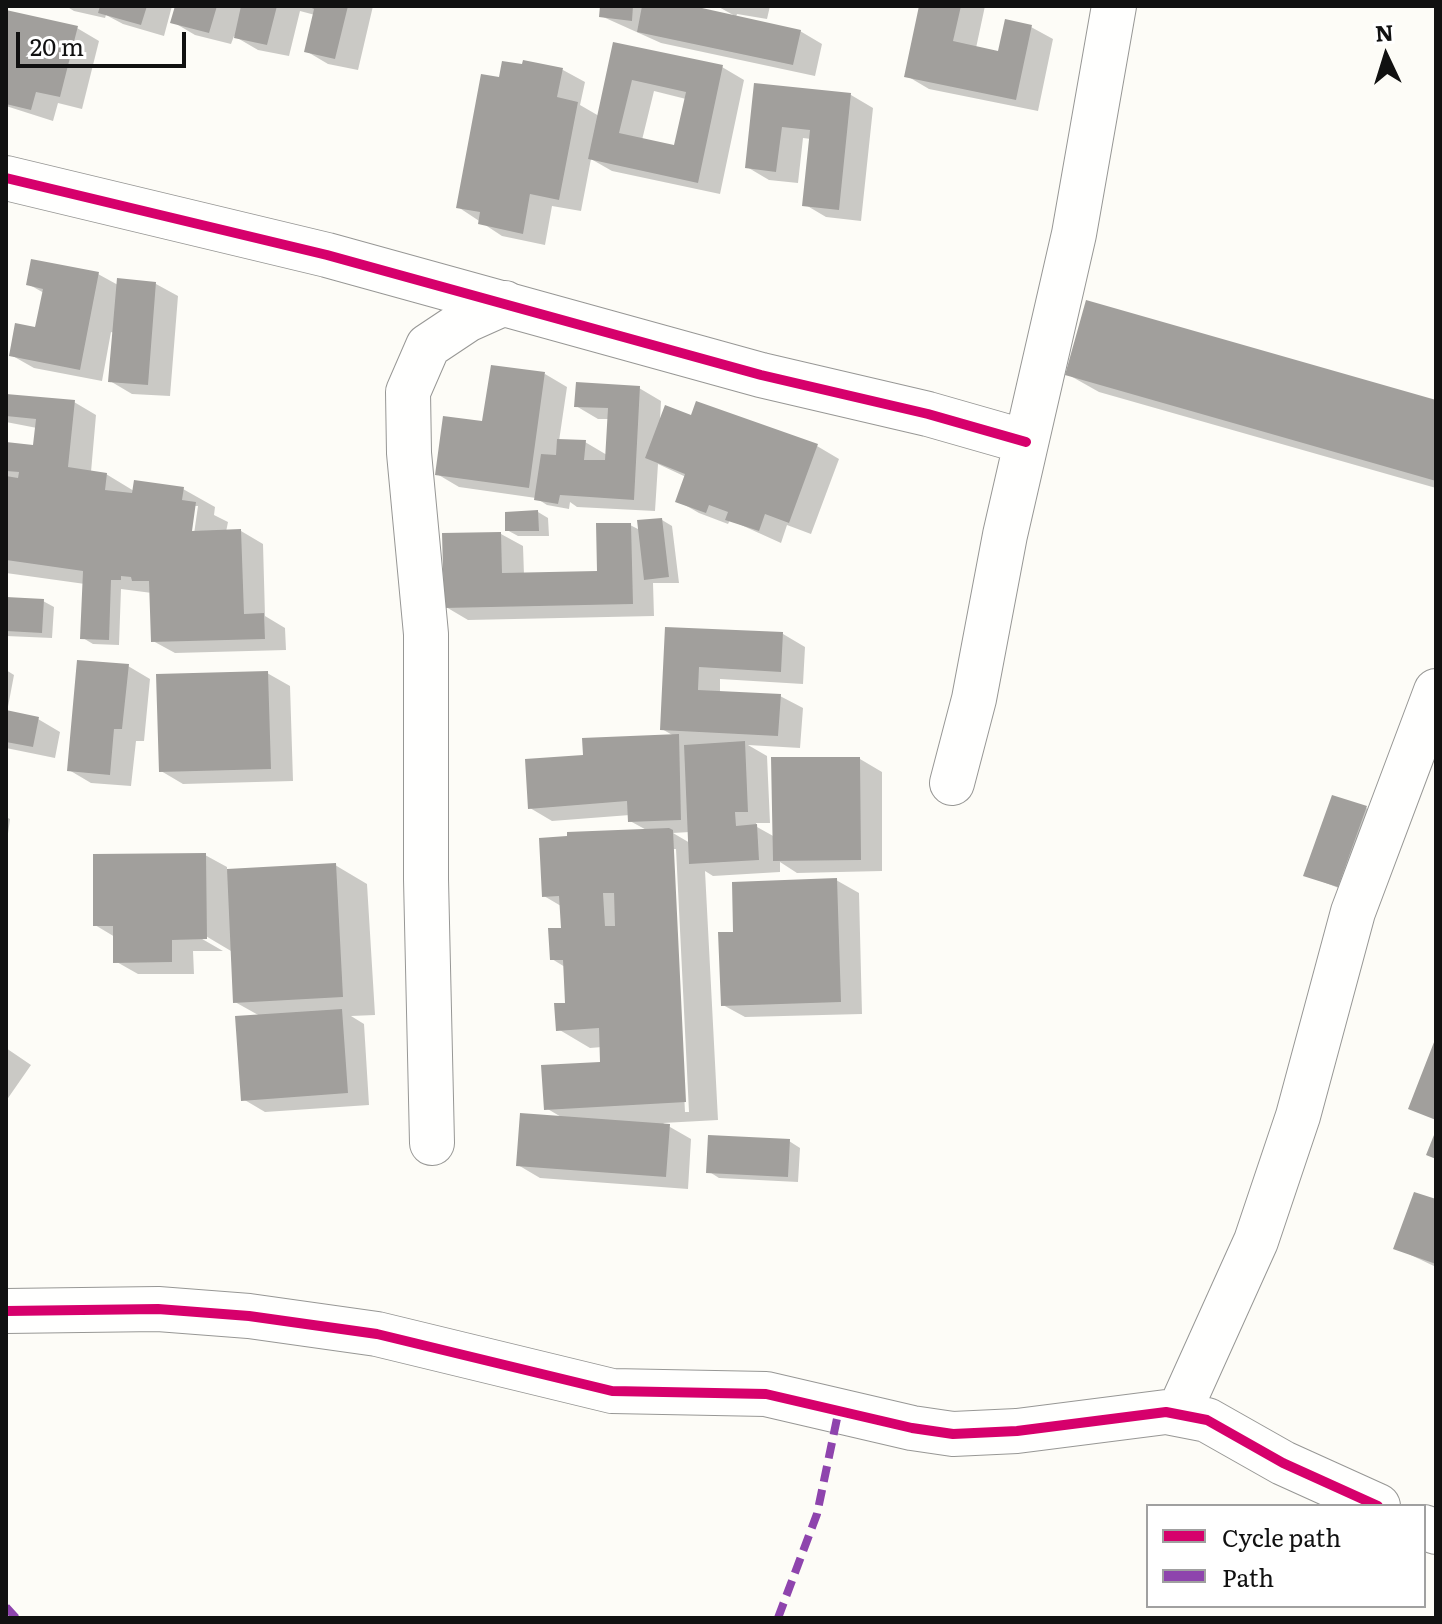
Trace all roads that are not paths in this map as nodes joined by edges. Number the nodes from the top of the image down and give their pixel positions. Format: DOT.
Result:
graph roads {
  1 [pos="1114,6"];
  2 [pos="6,178"];
  3 [pos="505,303"];
  4 [pos="1026,442"];
  5 [pos="1436,691"];
  6 [pos="952,783"];
  7 [pos="432,1143"];
  8 [pos="6,1311"];
  9 [pos="1178,1414"];
  10 [pos="1374,1504"];
  1 -- 4 [label="street"];
  2 -- 3 [label="street"];
  3 -- 4 [label="street"];
  3 -- 7 [label="street"];
  4 -- 6 [label="street"];
  5 -- 9 [label="street"];
  8 -- 9 [label="street"];
  9 -- 10 [label="street"];
}
